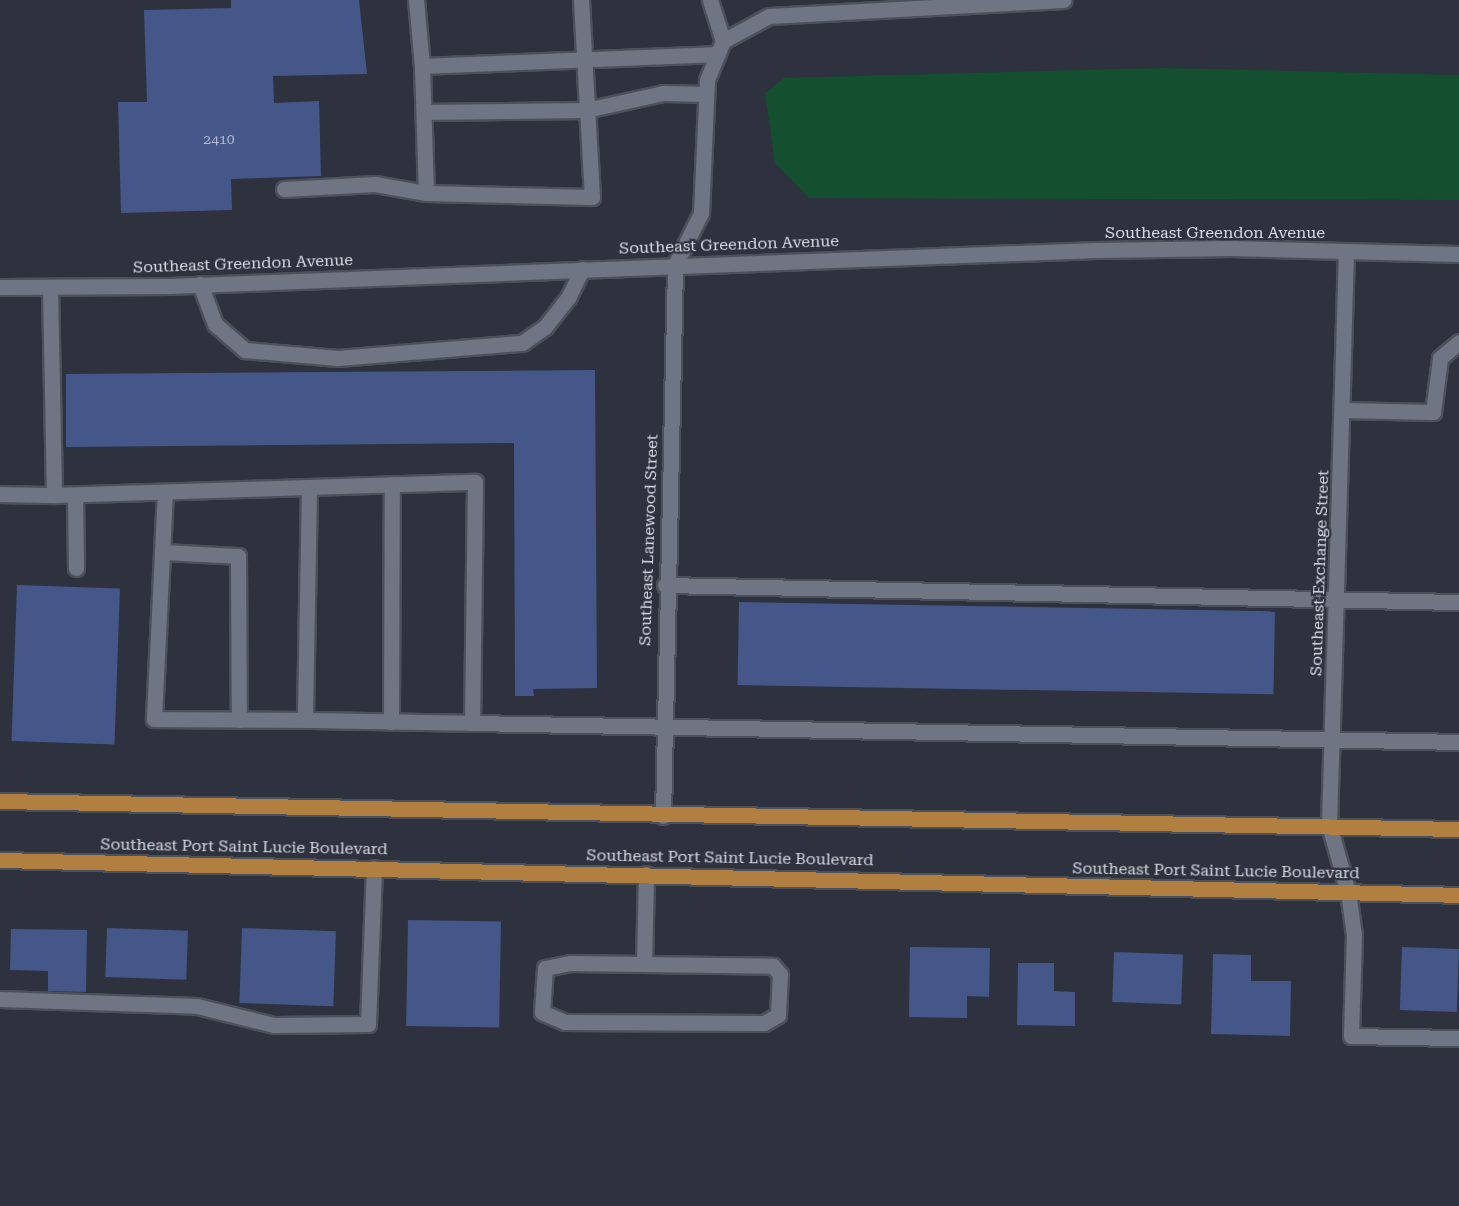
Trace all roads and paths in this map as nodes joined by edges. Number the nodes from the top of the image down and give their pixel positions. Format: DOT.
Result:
graph roads {
  1 [pos="416,0"];
  2 [pos="581,0"];
  3 [pos="710,0"];
  4 [pos="1064,0"];
  5 [pos="993,2"];
  6 [pos="721,47"];
  7 [pos="583,57"];
  8 [pos="422,66"];
  9 [pos="706,94"];
  10 [pos="586,110"];
  11 [pos="424,112"];
  12 [pos="284,189"];
  13 [pos="426,193"];
  14 [pos="1346,252"];
  15 [pos="1459,254"];
  16 [pos="675,265"];
  17 [pos="582,269"];
  18 [pos="201,284"];
  19 [pos="0,287"];
  20 [pos="50,287"];
  21 [pos="1459,342"];
  22 [pos="1342,410"];
  23 [pos="392,484"];
  24 [pos="309,487"];
  25 [pos="165,492"];
  26 [pos="0,494"];
  27 [pos="54,495"];
  28 [pos="75,495"];
  29 [pos="162,552"];
  30 [pos="76,568"];
  31 [pos="666,585"];
  32 [pos="1338,601"];
  33 [pos="1459,602"];
  34 [pos="239,720"];
  35 [pos="304,720"];
  36 [pos="391,722"];
  37 [pos="472,723"];
  38 [pos="662,725"];
  39 [pos="1332,740"];
  40 [pos="1459,742"];
  41 [pos="0,801"];
  42 [pos="663,816"];
  43 [pos="1329,825"];
  44 [pos="1459,829"];
  45 [pos="0,860"];
  46 [pos="374,868"];
  47 [pos="646,873"];
  48 [pos="1348,892"];
  49 [pos="1459,896"];
  50 [pos="644,964"];
  51 [pos="0,999"];
  52 [pos="1459,1038"];
  1 -- 8 [label="street"];
  2 -- 7 [label="street"];
  3 -- 6 [label="street"];
  4 -- 5 [label="street"];
  5 -- 6 [label="street"];
  6 -- 7 [label="street"];
  6 -- 9 [label="street"];
  7 -- 8 [label="street"];
  7 -- 10 [label="street"];
  8 -- 11 [label="street"];
  9 -- 10 [label="street"];
  9 -- 16 [label="street"];
  10 -- 11 [label="street"];
  10 -- 13 [label="street"];
  11 -- 13 [label="street"];
  12 -- 13 [label="street"];
  14 -- 15 [label="street, Southeast Greendon Avenue"];
  14 -- 16 [label="street, Southeast Greendon Avenue"];
  14 -- 22 [label="street, Southeast Exchange Street"];
  16 -- 17 [label="street, Southeast Greendon Avenue"];
  16 -- 31 [label="street, Southeast Lanewood Street"];
  17 -- 18 [label="street, Southeast Greendon Avenue"];
  17 -- 18 [label="street"];
  18 -- 20 [label="street, Southeast Greendon Avenue"];
  19 -- 20 [label="street, Southeast Greendon Avenue"];
  20 -- 27 [label="street"];
  21 -- 22 [label="street"];
  22 -- 32 [label="street, Southeast Exchange Street"];
  23 -- 24 [label="street"];
  23 -- 36 [label="street"];
  23 -- 37 [label="street"];
  24 -- 25 [label="street"];
  24 -- 35 [label="street"];
  25 -- 28 [label="street"];
  25 -- 29 [label="street"];
  26 -- 27 [label="street"];
  27 -- 28 [label="street"];
  28 -- 30 [label="street"];
  29 -- 34 [label="street"];
  29 -- 34 [label="street"];
  31 -- 32 [label="street"];
  31 -- 38 [label="street, Southeast Lanewood Street"];
  32 -- 33 [label="street"];
  32 -- 39 [label="street, Southeast Exchange Street"];
  34 -- 35 [label="street"];
  35 -- 36 [label="street"];
  36 -- 37 [label="street"];
  37 -- 38 [label="street"];
  38 -- 39 [label="street"];
  38 -- 42 [label="street, Southeast Lanewood Street"];
  39 -- 40 [label="street"];
  39 -- 43 [label="street, Southeast Exchange Street"];
  41 -- 42 [label="main road"];
  42 -- 43 [label="main road"];
  43 -- 44 [label="main road"];
  43 -- 48 [label="street, Southeast Exchange Street"];
  45 -- 46 [label="main road, Southeast Port Saint Lucie Boulevard"];
  46 -- 47 [label="main road, Southeast Port Saint Lucie Boulevard"];
  46 -- 51 [label="street"];
  47 -- 48 [label="main road, Southeast Port Saint Lucie Boulevard"];
  47 -- 50 [label="street"];
  48 -- 49 [label="main road, Southeast Port Saint Lucie Boulevard"];
  48 -- 52 [label="street, Southeast Exchange Street"];
  50 -- 50 [label="street"];
}
